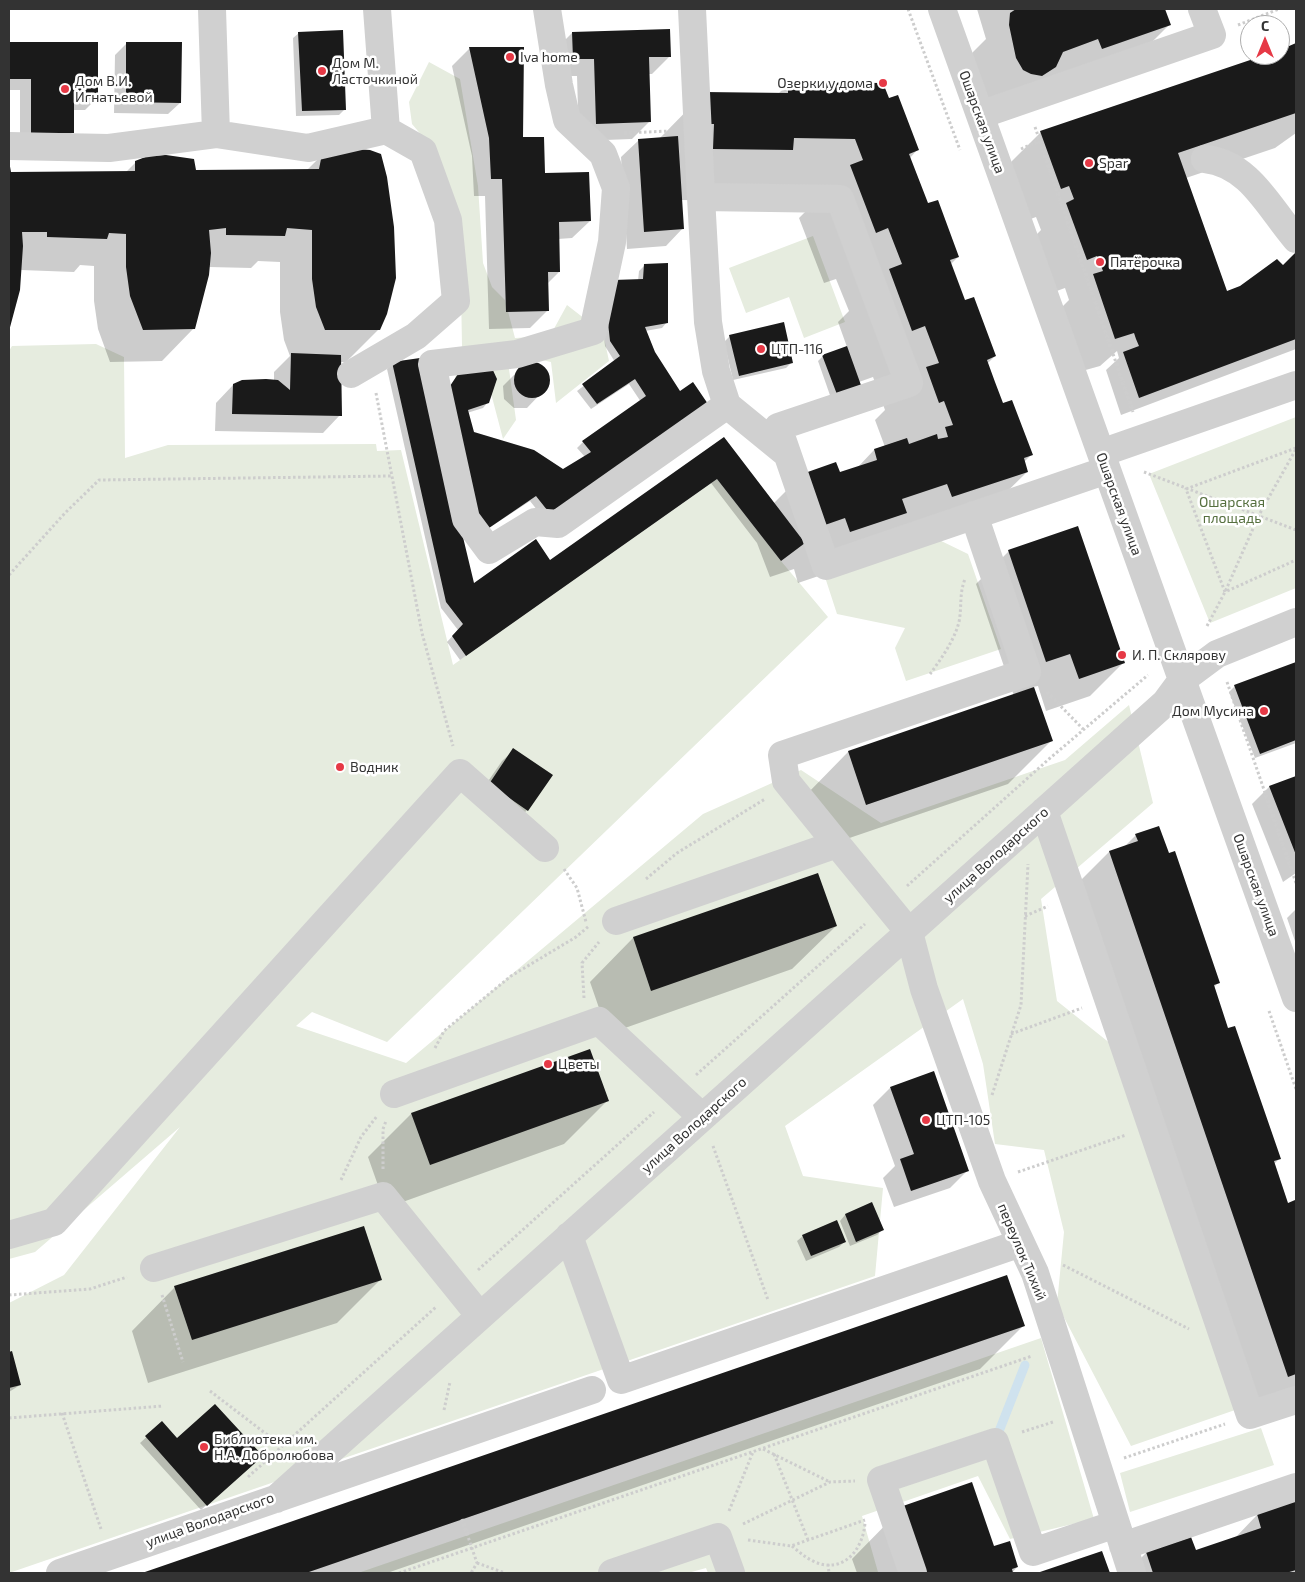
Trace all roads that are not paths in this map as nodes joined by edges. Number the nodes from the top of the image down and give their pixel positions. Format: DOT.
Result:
graph roads {
  1 [pos="212,9"];
  2 [pos="377,9"];
  3 [pos="546,9"];
  4 [pos="692,9"];
  5 [pos="942,9"];
  6 [pos="1202,9"];
  7 [pos="980,115"];
  8 [pos="386,130"];
  9 [pos="216,134"];
  10 [pos="9,146"];
  11 [pos="1204,159"];
  12 [pos="702,197"];
  13 [pos="1296,239"];
  14 [pos="360,368"];
  15 [pos="1296,385"];
  16 [pos="727,405"];
  17 [pos="787,454"];
  18 [pos="1104,461"];
  19 [pos="974,515"];
  20 [pos="1296,622"];
  21 [pos="1182,680"];
  22 [pos="1037,818"];
  23 [pos="837,844"];
  24 [pos="545,848"];
  25 [pos="616,921"];
  26 [pos="909,932"];
  27 [pos="1296,998"];
  28 [pos="394,1094"];
  29 [pos="702,1117"];
  30 [pos="9,1235"];
  31 [pos="570,1236"];
  32 [pos="1021,1243"];
  33 [pos="154,1268"];
  34 [pos="480,1316"];
  35 [pos="592,1390"];
  36 [pos="1296,1400"];
  37 [pos="1296,1487"];
  38 [pos="276,1499"];
  39 [pos="1120,1535"];
  40 [pos="60,1573"];
  41 [pos="612,1573"];
  42 [pos="731,1573"];
  43 [pos="913,1573"];
  44 [pos="1132,1573"];
  1 -- 9 [label="street"];
  2 -- 8 [label="street"];
  3 -- 16 [label="street"];
  4 -- 12 [label="street"];
  5 -- 7 [label="street, Ошарская улица"];
  6 -- 7 [label="street"];
  7 -- 18 [label="street, Ошарская улица"];
  8 -- 9 [label="street"];
  8 -- 14 [label="street"];
  9 -- 10 [label="street"];
  11 -- 13 [label="street"];
  12 -- 16 [label="street"];
  12 -- 17 [label="street"];
  15 -- 18 [label="street"];
  16 -- 17 [label="street"];
  17 -- 19 [label="street"];
  18 -- 19 [label="street"];
  18 -- 21 [label="street, Ошарская улица"];
  19 -- 23 [label="street"];
  20 -- 21 [label="street, улица Володарского"];
  21 -- 22 [label="street, улица Володарского"];
  21 -- 27 [label="street, Ошарская улица"];
  22 -- 26 [label="street, улица Володарского"];
  22 -- 36 [label="street"];
  23 -- 25 [label="street"];
  23 -- 26 [label="street"];
  24 -- 30 [label="street"];
  26 -- 29 [label="street, улица Володарского"];
  26 -- 32 [label="street, переулок Тихий"];
  28 -- 29 [label="street"];
  29 -- 31 [label="street, улица Володарского"];
  31 -- 32 [label="street"];
  31 -- 34 [label="street, улица Володарского"];
  32 -- 39 [label="street, переулок Тихий"];
  33 -- 34 [label="street"];
  34 -- 38 [label="street, улица Володарского"];
  35 -- 38 [label="street"];
  37 -- 39 [label="street"];
  38 -- 40 [label="street, улица Володарского"];
  39 -- 43 [label="street"];
  39 -- 44 [label="street, переулок Тихий"];
  41 -- 42 [label="street"];
}
